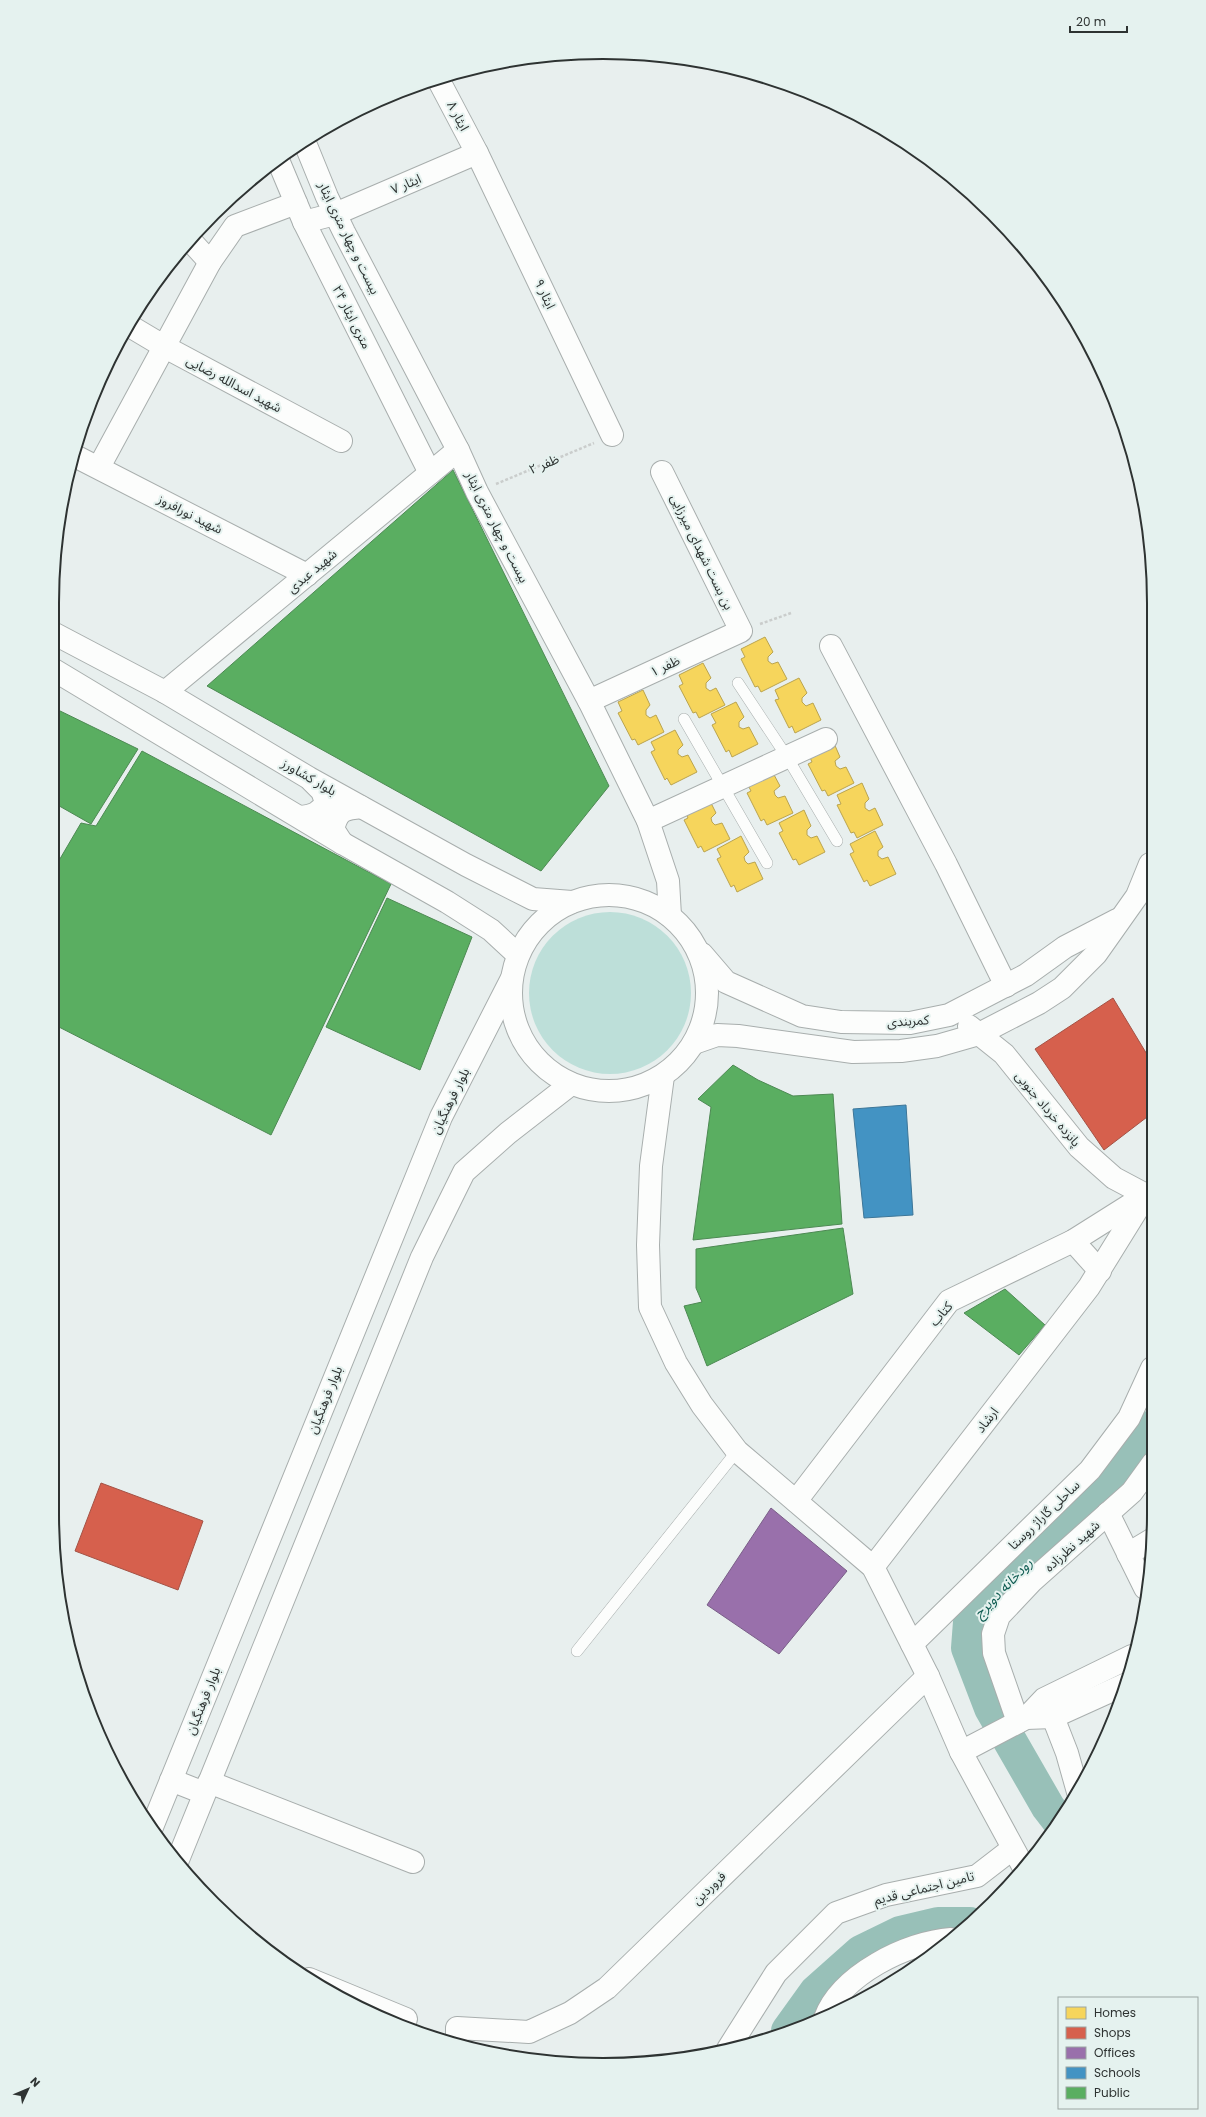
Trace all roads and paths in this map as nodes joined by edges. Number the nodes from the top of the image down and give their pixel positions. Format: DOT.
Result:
graph roads {
  1 [pos="441,84"];
  2 [pos="307,147"];
  3 [pos="478,153"];
  4 [pos="280,165"];
  5 [pos="336,214"];
  6 [pos="304,222"];
  7 [pos="194,244"];
  8 [pos="210,262"];
  9 [pos="134,328"];
  10 [pos="165,347"];
  11 [pos="612,435"];
  12 [pos="341,441"];
  13 [pos="458,450"];
  14 [pos="79,458"];
  15 [pos="99,467"];
  16 [pos="662,472"];
  17 [pos="430,473"];
  18 [pos="477,492"];
  19 [pos="307,575"];
  20 [pos="791,612"];
  21 [pos="741,631"];
  22 [pos="59,635"];
  23 [pos="831,646"];
  24 [pos="59,673"];
  25 [pos="738,683"];
  26 [pos="166,692"];
  27 [pos="589,701"];
  28 [pos="684,719"];
  29 [pos="826,739"];
  30 [pos="787,757"];
  31 [pos="309,778"];
  32 [pos="723,786"];
  33 [pos="361,807"];
  34 [pos="300,817"];
  35 [pos="648,821"];
  36 [pos="837,841"];
  37 [pos="342,843"];
  38 [pos="767,863"];
  39 [pos="1147,871"];
  40 [pos="572,902"];
  41 [pos="670,916"];
  42 [pos="1120,918"];
  43 [pos="695,945"];
  44 [pos="518,955"];
  45 [pos="511,980"];
  46 [pos="1006,986"];
  47 [pos="949,1015"];
  48 [pos="979,1034"];
  49 [pos="694,1044"];
  50 [pos="662,1076"];
  51 [pos="571,1084"];
  52 [pos="1147,1195"];
  53 [pos="1147,1197"];
  54 [pos="1147,1199"];
  55 [pos="1073,1241"];
  56 [pos="1100,1271"];
  57 [pos="1147,1379"];
  58 [pos="737,1451"];
  59 [pos="1147,1470"];
  60 [pos="796,1501"];
  61 [pos="1108,1513"];
  62 [pos="1146,1543"];
  63 [pos="1128,1554"];
  64 [pos="873,1568"];
  65 [pos="1142,1583"];
  66 [pos="912,1644"];
  67 [pos="577,1652"];
  68 [pos="1127,1658"];
  69 [pos="928,1676"];
  70 [pos="1118,1687"];
  71 [pos="1053,1717"];
  72 [pos="1020,1721"];
  73 [pos="961,1752"];
  74 [pos="171,1780"];
  75 [pos="1076,1783"];
  76 [pos="206,1788"];
  77 [pos="154,1821"];
  78 [pos="1012,1849"];
  79 [pos="180,1855"];
  80 [pos="412,1862"];
  81 [pos="1021,1863"];
  82 [pos="942,1940"];
  83 [pos="354,1997"];
  84 [pos="827,2010"];
  85 [pos="406,2019"];
  86 [pos="457,2036"];
  87 [pos="732,2042"];
  1 -- 3 [label="main road, ایثار ۸"];
  2 -- 5 [label="main road, بیست و چهار متری ایثار"];
  3 -- 5 [label="main road, ایثار ۷"];
  3 -- 11 [label="main road, ایثار ۹"];
  4 -- 6 [label="main road, ۲۴ متری ایثار"];
  5 -- 6 [label="main road, ایثار ۷"];
  5 -- 13 [label="main road, بیست و چهار متری ایثار"];
  6 -- 8 [label="main road, ایثار ۷"];
  6 -- 17 [label="main road, ۲۴ متری ایثار"];
  7 -- 8 [label="main road"];
  8 -- 10 [label="main road, ایثار ۷"];
  9 -- 10 [label="main road, شهید اسدالله رضایی"];
  10 -- 12 [label="main road, شهید اسدالله رضایی"];
  10 -- 15 [label="main road, ایثار ۷"];
  11 -- 18 [label="path, ظفر ۲"];
  13 -- 17 [label="main road, شهید عبدی"];
  13 -- 18 [label="main road, بیست و چهار متری ایثار"];
  14 -- 15 [label="main road, شهید نورافروز"];
  15 -- 19 [label="main road, شهید نورافروز"];
  16 -- 21 [label="main road, بن بست شهدای میرزایی"];
  17 -- 19 [label="main road, شهید عبدی"];
  18 -- 27 [label="main road, بیست و چهار متری ایثار"];
  19 -- 26 [label="main road, شهید عبدی"];
  20 -- 21 [label="path"];
  21 -- 27 [label="main road, ظفر ۱"];
  22 -- 26 [label="main road, بلوار کشاورز"];
  23 -- 46 [label="main road"];
  24 -- 34 [label="main road"];
  25 -- 30 [label="lane"];
  26 -- 31 [label="main road, بلوار کشاورز"];
  27 -- 35 [label="main road, بیست و چهار متری ایثار"];
  28 -- 32 [label="lane"];
  29 -- 30 [label="main road"];
  30 -- 32 [label="main road"];
  30 -- 36 [label="lane"];
  31 -- 33 [label="main road, بلوار کشاورز"];
  31 -- 34 [label="main road"];
  32 -- 35 [label="main road"];
  32 -- 38 [label="lane"];
  33 -- 37 [label="main road"];
  33 -- 40 [label="main road, بلوار کشاورز"];
  34 -- 37 [label="main road"];
  35 -- 41 [label="main road, بیست و چهار متری ایثار"];
  37 -- 44 [label="main road"];
  39 -- 42 [label="main road, کمربندی"];
  40 -- 41 [label="main road"];
  40 -- 44 [label="main road"];
  41 -- 43 [label="main road"];
  42 -- 46 [label="main road, کمربندی"];
  42 -- 48 [label="main road, کمربندی"];
  43 -- 47 [label="main road, کمربندی"];
  43 -- 49 [label="main road"];
  44 -- 45 [label="main road"];
  45 -- 51 [label="main road"];
  45 -- 74 [label="main road, بلوار فرهنگیان"];
  46 -- 47 [label="main road, کمربندی"];
  47 -- 48 [label="main road, پانزده خرداد جنوبی"];
  48 -- 49 [label="main road, کمربندی"];
  48 -- 52 [label="main road, پانزده خرداد جنوبی"];
  49 -- 50 [label="main road"];
  50 -- 51 [label="main road"];
  50 -- 58 [label="main road"];
  51 -- 76 [label="main road"];
  53 -- 55 [label="main road, کتاب"];
  54 -- 56 [label="main road, ارشاد"];
  55 -- 56 [label="main road"];
  55 -- 60 [label="main road, کتاب"];
  56 -- 64 [label="main road, ارشاد"];
  57 -- 66 [label="main road, ساحلی گاراژ روستا"];
  58 -- 60 [label="main road"];
  58 -- 67 [label="lane"];
  59 -- 61 [label="main road, شهید نظرزاده"];
  60 -- 64 [label="main road"];
  61 -- 63 [label="main road"];
  61 -- 72 [label="main road, شهید نظرزاده"];
  62 -- 63 [label="main road"];
  63 -- 65 [label="main road"];
  64 -- 66 [label="main road"];
  66 -- 69 [label="main road"];
  68 -- 72 [label="main road"];
  69 -- 73 [label="main road"];
  69 -- 86 [label="main road, فروردین"];
  70 -- 71 [label="main road"];
  71 -- 72 [label="main road"];
  71 -- 75 [label="main road"];
  72 -- 73 [label="main road"];
  73 -- 78 [label="main road"];
  74 -- 76 [label="main road"];
  74 -- 77 [label="main road, بلوار فرهنگیان"];
  76 -- 79 [label="main road"];
  76 -- 80 [label="main road"];
  78 -- 81 [label="main road"];
  78 -- 87 [label="main road, تامین اجتماعی قدیم"];
  82 -- 84 [label="main road"];
  83 -- 85 [label="main road"];
}
